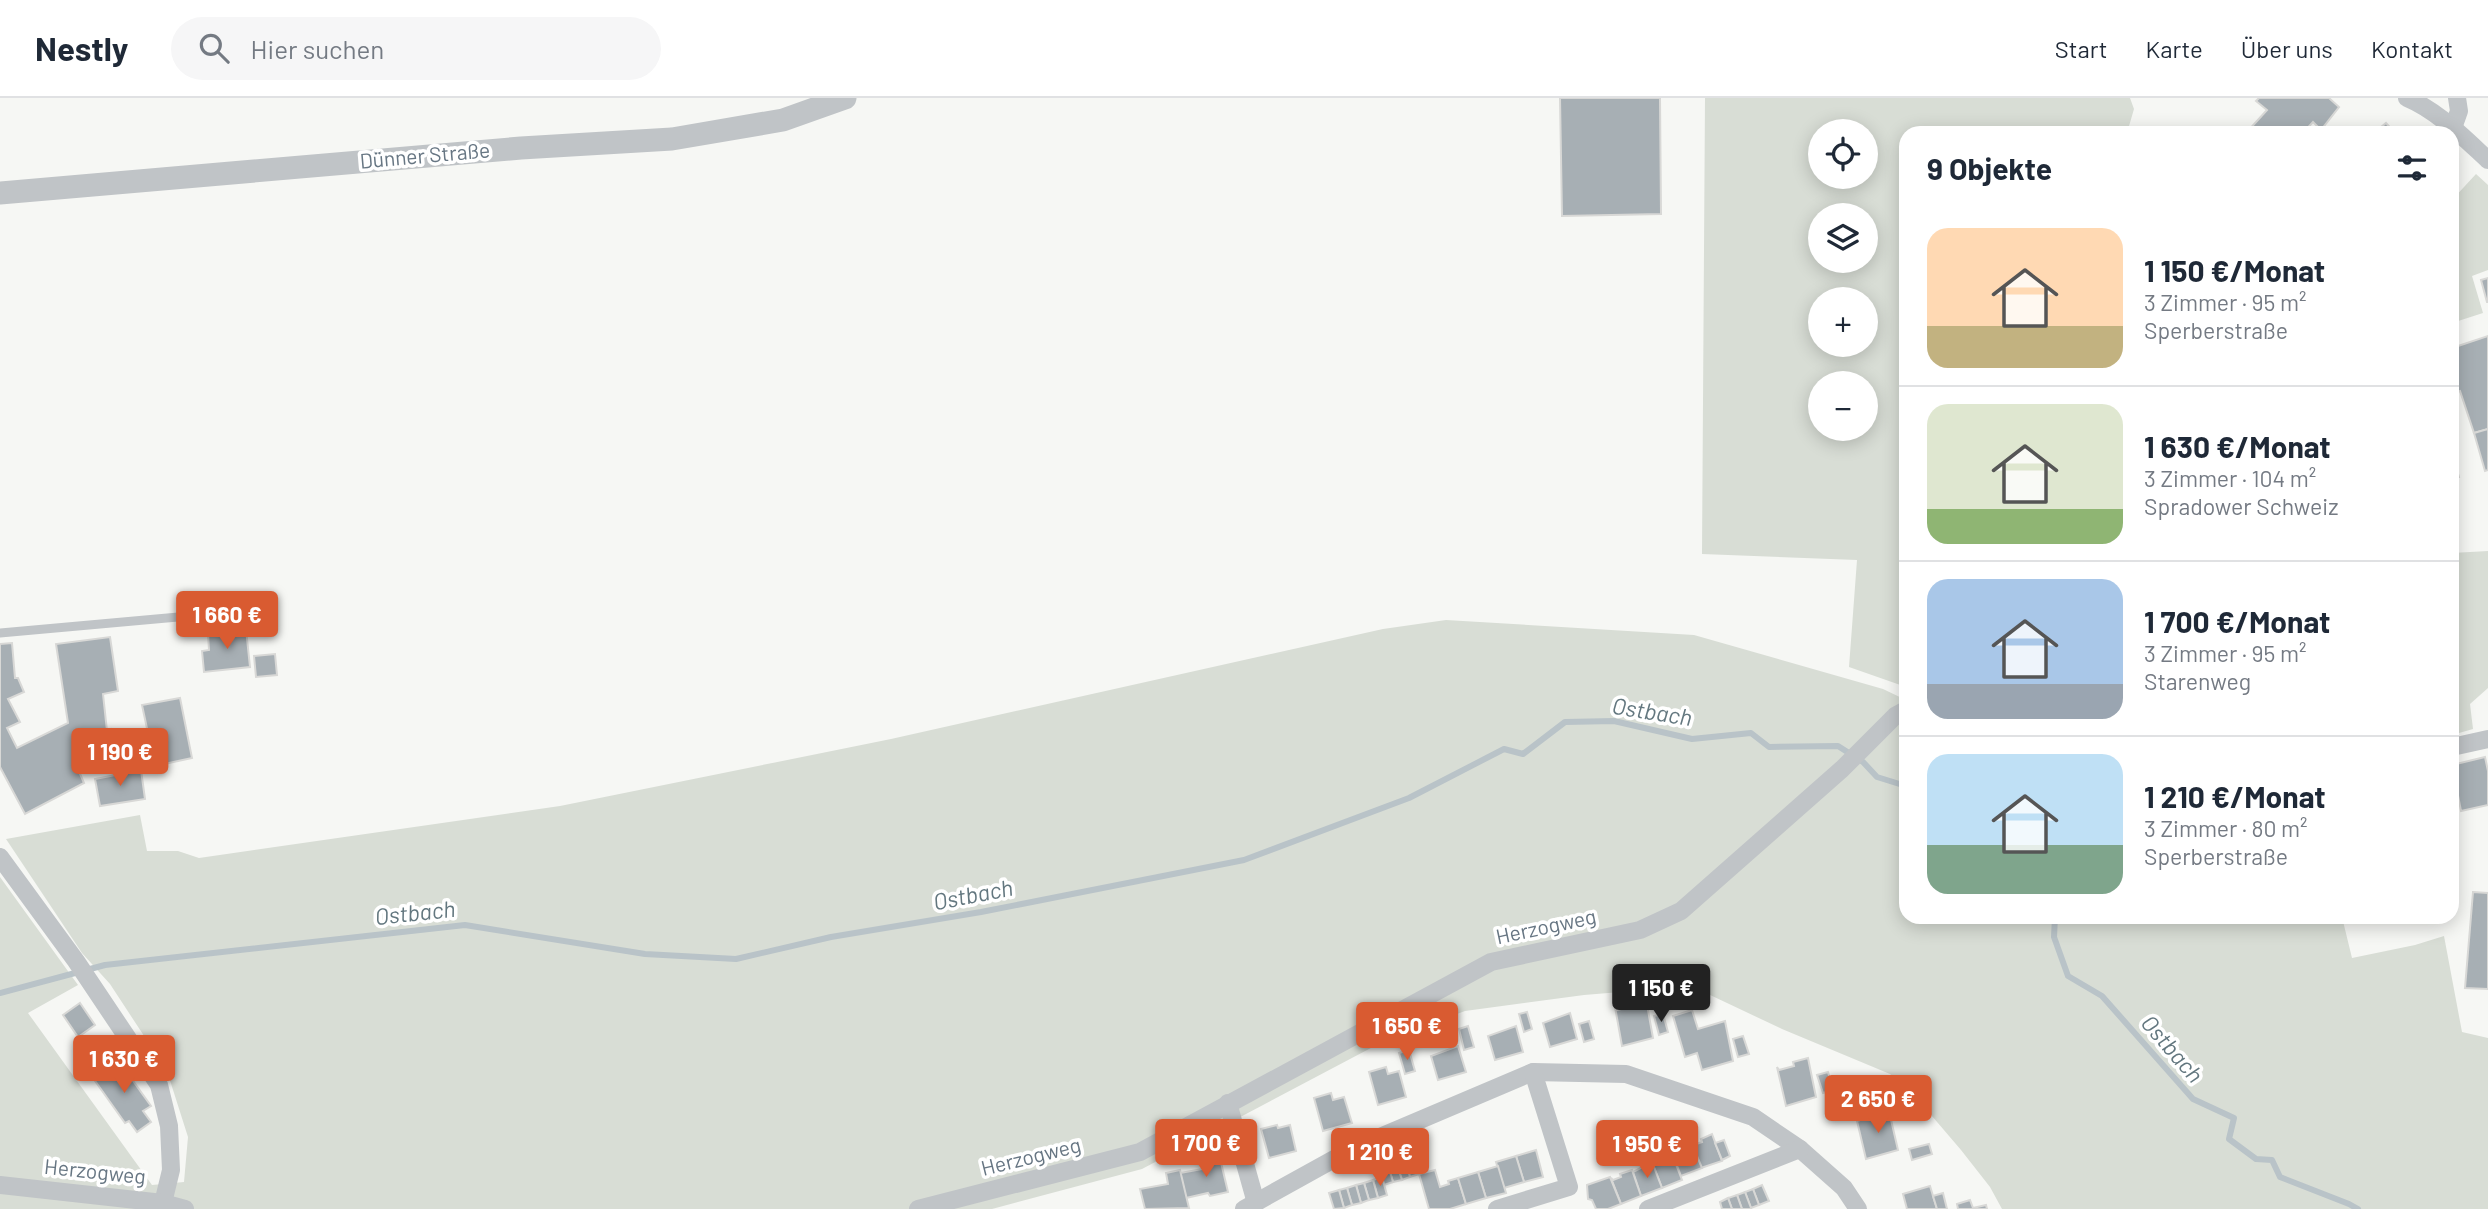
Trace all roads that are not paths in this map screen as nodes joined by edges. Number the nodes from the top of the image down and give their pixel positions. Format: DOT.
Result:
graph roads {
  1 [pos="845,98"];
  2 [pos="2407,98"];
  3 [pos="2457,98"];
  4 [pos="2450,126"];
  5 [pos="2454,126"];
  6 [pos="2459,133"];
  7 [pos="2488,160"];
  8 [pos="0,193"];
  9 [pos="267,609"];
  10 [pos="0,633"];
  11 [pos="1899,714"];
  12 [pos="2488,739"];
  13 [pos="2459,745"];
  14 [pos="0,857"];
  15 [pos="1534,1072"];
  16 [pos="1227,1103"];
  17 [pos="1800,1150"];
  18 [pos="0,1185"];
  19 [pos="163,1203"];
  20 [pos="1250,1206"];
  21 [pos="185,1209"];
  22 [pos="918,1209"];
  23 [pos="1497,1209"];
  24 [pos="1648,1209"];
  25 [pos="1858,1209"];
  1 -- 8 [label="street, Dünner Straße"];
  2 -- 4 [label="street"];
  3 -- 5 [label="street"];
  6 -- 7 [label="street"];
  9 -- 10 [label="lane"];
  11 -- 16 [label="street, Herzogweg"];
  12 -- 13 [label="street"];
  14 -- 19 [label="street"];
  15 -- 17 [label="street"];
  15 -- 20 [label="street"];
  15 -- 23 [label="street"];
  16 -- 20 [label="street"];
  16 -- 22 [label="street, Herzogweg"];
  17 -- 24 [label="street"];
  17 -- 25 [label="street"];
  18 -- 19 [label="street, Herzogweg"];
  19 -- 21 [label="street, Herzogweg"];
}
